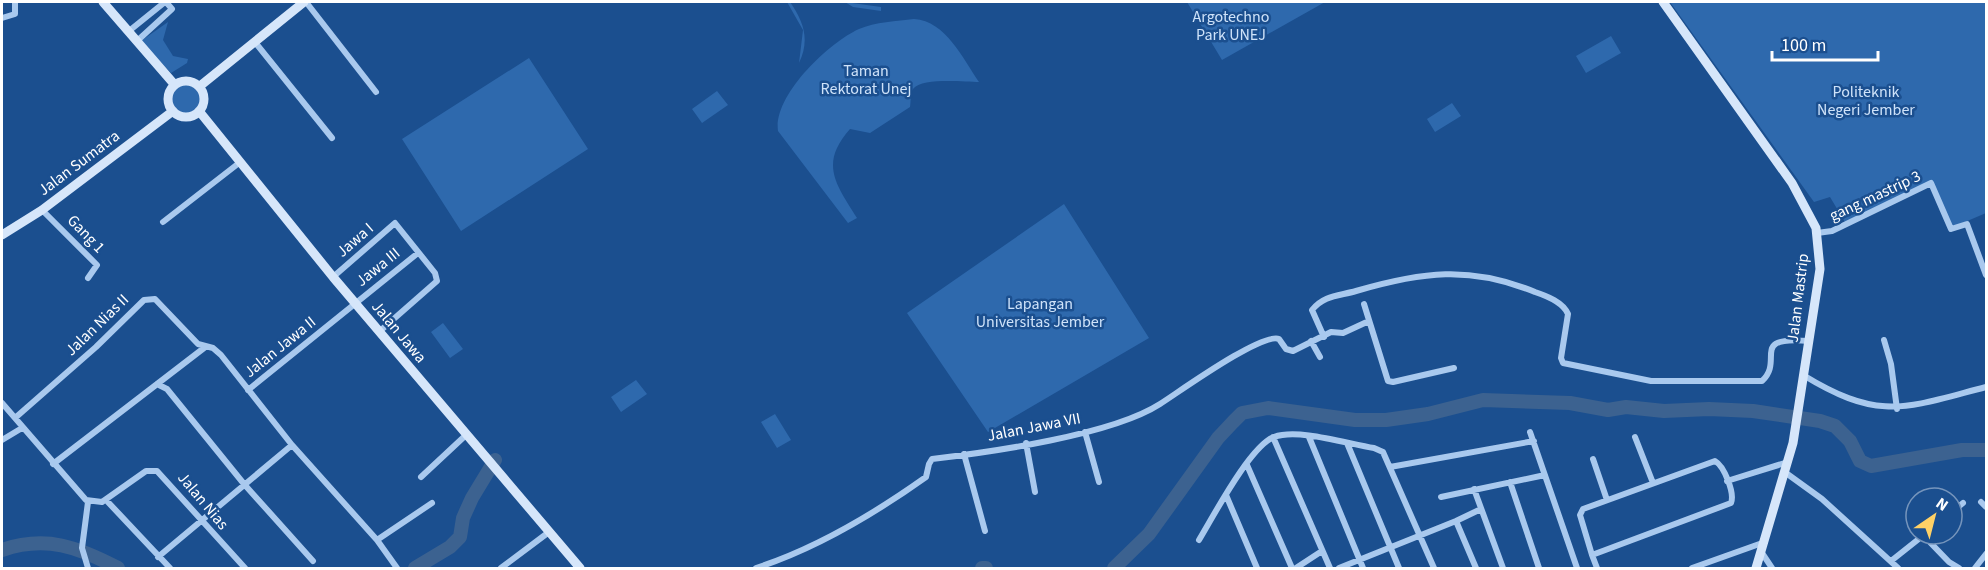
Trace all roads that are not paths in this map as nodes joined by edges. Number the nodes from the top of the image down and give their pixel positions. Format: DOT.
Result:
graph roads {
  1 [pos="15,2"];
  2 [pos="103,2"];
  3 [pos="165,2"];
  4 [pos="305,2"];
  5 [pos="1663,2"];
  6 [pos="2,18"];
  7 [pos="129,32"];
  8 [pos="136,41"];
  9 [pos="254,41"];
  10 [pos="174,84"];
  11 [pos="200,86"];
  12 [pos="376,92"];
  13 [pos="172,111"];
  14 [pos="199,111"];
  15 [pos="332,138"];
  16 [pos="239,163"];
  17 [pos="42,210"];
  18 [pos="163,222"];
  19 [pos="1817,233"];
  20 [pos="2,235"];
  21 [pos="418,253"];
  22 [pos="1986,275"];
  23 [pos="333,277"];
  24 [pos="88,278"];
  25 [pos="356,303"];
  26 [pos="1364,304"];
  27 [pos="1369,321"];
  28 [pos="380,331"];
  29 [pos="1324,337"];
  30 [pos="1884,340"];
  31 [pos="1311,341"];
  32 [pos="1805,341"];
  33 [pos="204,348"];
  34 [pos="1320,357"];
  35 [pos="1454,368"];
  36 [pos="1803,375"];
  37 [pos="157,384"];
  38 [pos="1986,387"];
  39 [pos="248,390"];
  40 [pos="2,403"];
  41 [pos="1897,409"];
  42 [pos="15,418"];
  43 [pos="22,428"];
  44 [pos="1085,432"];
  45 [pos="1530,432"];
  46 [pos="466,435"];
  47 [pos="1273,437"];
  48 [pos="1309,437"];
  49 [pos="1635,437"];
  50 [pos="2,440"];
  51 [pos="1534,441"];
  52 [pos="1026,443"];
  53 [pos="1347,443"];
  54 [pos="292,445"];
  55 [pos="964,454"];
  56 [pos="1593,459"];
  57 [pos="1789,461"];
  58 [pos="53,464"];
  59 [pos="1246,465"];
  60 [pos="1390,467"];
  61 [pos="1786,473"];
  62 [pos="1545,475"];
  63 [pos="421,477"];
  64 [pos="1727,481"];
  65 [pos="1099,482"];
  66 [pos="1510,482"];
  67 [pos="1653,483"];
  68 [pos="244,484"];
  69 [pos="1474,489"];
  70 [pos="1035,492"];
  71 [pos="1226,495"];
  72 [pos="1441,497"];
  73 [pos="106,500"];
  74 [pos="1606,500"];
  75 [pos="88,502"];
  76 [pos="1981,502"];
  77 [pos="432,503"];
  78 [pos="1986,507"];
  79 [pos="1481,508"];
  80 [pos="200,519"];
  81 [pos="1456,521"];
  82 [pos="985,531"];
  83 [pos="549,532"];
  84 [pos="1420,536"];
  85 [pos="377,540"];
  86 [pos="1199,540"];
  87 [pos="1766,541"];
  88 [pos="1910,546"];
  89 [pos="1934,546"];
  90 [pos="1390,549"];
  91 [pos="1322,551"];
  92 [pos="1762,553"];
  93 [pos="1986,554"];
  94 [pos="1592,555"];
  95 [pos="158,556"];
  96 [pos="313,561"];
  97 [pos="1360,561"];
  98 [pos="1891,561"];
  99 [pos="88,568"];
  100 [pos="170,568"];
  101 [pos="244,568"];
  102 [pos="397,568"];
  103 [pos="501,568"];
  104 [pos="580,568"];
  105 [pos="756,568"];
  106 [pos="1257,568"];
  107 [pos="1294,568"];
  108 [pos="1330,568"];
  109 [pos="1339,568"];
  110 [pos="1363,568"];
  111 [pos="1399,568"];
  112 [pos="1434,568"];
  113 [pos="1476,568"];
  114 [pos="1503,568"];
  115 [pos="1539,568"];
  116 [pos="1577,568"];
  117 [pos="1597,568"];
  118 [pos="1692,568"];
  119 [pos="1756,568"];
  120 [pos="1772,568"];
  121 [pos="1898,568"];
  122 [pos="1959,568"];
  123 [pos="1975,568"];
  1 -- 6 [label="street"];
  2 -- 7 [label="main road"];
  3 -- 7 [label="street"];
  3 -- 8 [label="street"];
  4 -- 9 [label="main road"];
  4 -- 12 [label="street"];
  5 -- 19 [label="main road, Jalan Mastrip"];
  7 -- 8 [label="main road"];
  8 -- 10 [label="main road"];
  9 -- 11 [label="main road"];
  9 -- 15 [label="street"];
  10 -- 11 [label="main road"];
  10 -- 13 [label="main road"];
  11 -- 14 [label="main road"];
  13 -- 14 [label="main road"];
  13 -- 17 [label="main road, Jalan Sumatra"];
  14 -- 16 [label="main road, Jalan Jawa"];
  16 -- 18 [label="street"];
  16 -- 23 [label="main road, Jalan Jawa"];
  17 -- 20 [label="main road, Jalan Sumatra"];
  17 -- 24 [label="street, Gang 1"];
  19 -- 22 [label="street, gang mastrip 3"];
  19 -- 32 [label="main road, Jalan Mastrip"];
  21 -- 23 [label="street, Jawa I"];
  21 -- 25 [label="street, Jawa III"];
  21 -- 28 [label="street"];
  23 -- 25 [label="main road, Jalan Jawa"];
  25 -- 28 [label="main road, Jalan Jawa"];
  25 -- 39 [label="street, Jalan Jawa II"];
  26 -- 27 [label="street"];
  27 -- 29 [label="street, Jalan Jawa VII"];
  27 -- 35 [label="street"];
  28 -- 46 [label="main road, Jalan Jawa"];
  29 -- 31 [label="street, Jalan Jawa VII"];
  29 -- 32 [label="street"];
  30 -- 41 [label="street"];
  31 -- 34 [label="street"];
  31 -- 44 [label="street, Jalan Jawa VII"];
  32 -- 36 [label="main road, Jalan Mastrip"];
  33 -- 37 [label="street"];
  33 -- 39 [label="street, Jalan Nias II"];
  33 -- 42 [label="street, Jalan Nias II"];
  36 -- 41 [label="street"];
  36 -- 57 [label="main road, Jalan Mastrip"];
  37 -- 58 [label="street"];
  37 -- 68 [label="street"];
  38 -- 41 [label="street"];
  39 -- 54 [label="street, Jalan Jawa II"];
  40 -- 42 [label="street"];
  42 -- 43 [label="street"];
  43 -- 50 [label="street"];
  43 -- 58 [label="street"];
  44 -- 52 [label="street, Jalan Jawa VII"];
  44 -- 65 [label="street"];
  45 -- 51 [label="street"];
  46 -- 63 [label="street"];
  46 -- 83 [label="main road, Jalan Jawa"];
  47 -- 48 [label="street"];
  47 -- 59 [label="street"];
  47 -- 91 [label="street"];
  48 -- 53 [label="street"];
  48 -- 97 [label="street"];
  49 -- 67 [label="street"];
  51 -- 60 [label="street"];
  51 -- 62 [label="street"];
  52 -- 55 [label="street, Jalan Jawa VII"];
  52 -- 70 [label="street"];
  53 -- 60 [label="street"];
  53 -- 90 [label="street"];
  54 -- 68 [label="street"];
  54 -- 85 [label="street, Jalan Jawa II"];
  55 -- 82 [label="street"];
  55 -- 105 [label="street, Jalan Jawa VII"];
  56 -- 74 [label="street"];
  57 -- 61 [label="main road, Jalan Mastrip"];
  57 -- 64 [label="street"];
  58 -- 75 [label="street"];
  59 -- 71 [label="street"];
  59 -- 107 [label="street"];
  60 -- 84 [label="street"];
  61 -- 87 [label="main road, Jalan Mastrip"];
  61 -- 98 [label="street"];
  62 -- 66 [label="street"];
  62 -- 116 [label="street"];
  64 -- 67 [label="street"];
  64 -- 94 [label="street"];
  66 -- 69 [label="street"];
  66 -- 115 [label="street"];
  67 -- 74 [label="street"];
  68 -- 80 [label="street"];
  68 -- 96 [label="street"];
  69 -- 72 [label="street"];
  69 -- 79 [label="street"];
  71 -- 86 [label="street"];
  71 -- 106 [label="street"];
  73 -- 75 [label="street, Jalan Nias"];
  73 -- 80 [label="street, Jalan Nias"];
  73 -- 95 [label="street"];
  74 -- 94 [label="street"];
  75 -- 99 [label="street"];
  76 -- 78 [label="street"];
  77 -- 85 [label="street"];
  79 -- 81 [label="street"];
  79 -- 114 [label="street"];
  80 -- 95 [label="street"];
  80 -- 101 [label="street, Jalan Nias"];
  81 -- 84 [label="street"];
  81 -- 113 [label="street"];
  83 -- 103 [label="street"];
  83 -- 104 [label="main road, Jalan Jawa"];
  84 -- 90 [label="street"];
  84 -- 112 [label="street"];
  85 -- 102 [label="street, Jalan Jawa II"];
  87 -- 92 [label="main road, Jalan Mastrip"];
  87 -- 118 [label="street"];
  88 -- 98 [label="street"];
  89 -- 122 [label="street"];
  90 -- 97 [label="street"];
  90 -- 111 [label="street"];
  91 -- 107 [label="street"];
  91 -- 108 [label="street"];
  92 -- 119 [label="main road, Jalan Mastrip"];
  92 -- 120 [label="street"];
  93 -- 123 [label="street"];
  94 -- 117 [label="street"];
  95 -- 100 [label="street"];
  97 -- 109 [label="street"];
  97 -- 110 [label="street"];
  98 -- 121 [label="street"];
}
